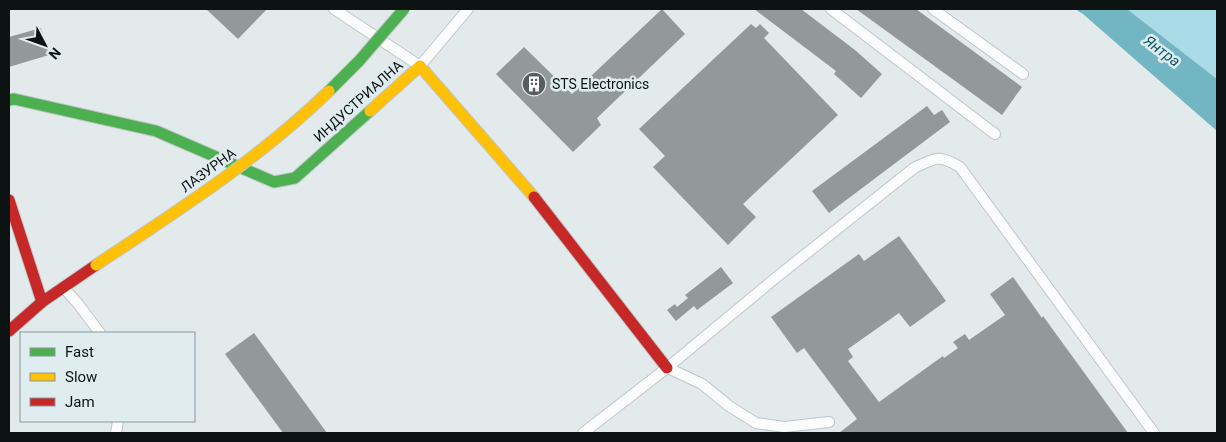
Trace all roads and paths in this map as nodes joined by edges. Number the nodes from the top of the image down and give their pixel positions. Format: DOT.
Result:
graph roads {
  1 [pos="334,9"];
  2 [pos="404,9"];
  3 [pos="468,9"];
  4 [pos="831,9"];
  5 [pos="933,9"];
  6 [pos="420,66"];
  7 [pos="1023,74"];
  8 [pos="9,100"];
  9 [pos="996,134"];
  10 [pos="9,200"];
  11 [pos="63,288"];
  12 [pos="42,302"];
  13 [pos="9,331"];
  14 [pos="99,332"];
  15 [pos="667,368"];
  16 [pos="829,422"];
  17 [pos="583,433"];
  18 [pos="1154,433"];
  1 -- 6 [label="lane"];
  2 -- 11 [label="street, ЛАЗУРНА, bridge"];
  3 -- 6 [label="lane"];
  4 -- 9 [label="lane"];
  5 -- 7 [label="lane"];
  6 -- 8 [label="street, ИНДУСТРИАЛНА"];
  6 -- 15 [label="street, ИНДУСТРИАЛНА"];
  10 -- 12 [label="street"];
  11 -- 12 [label="street, ЛАЗУРНА"];
  11 -- 14 [label="lane"];
  12 -- 13 [label="street, ЛАЗУРНА"];
  15 -- 16 [label="lane"];
  15 -- 17 [label="lane"];
  15 -- 18 [label="lane"];
}
